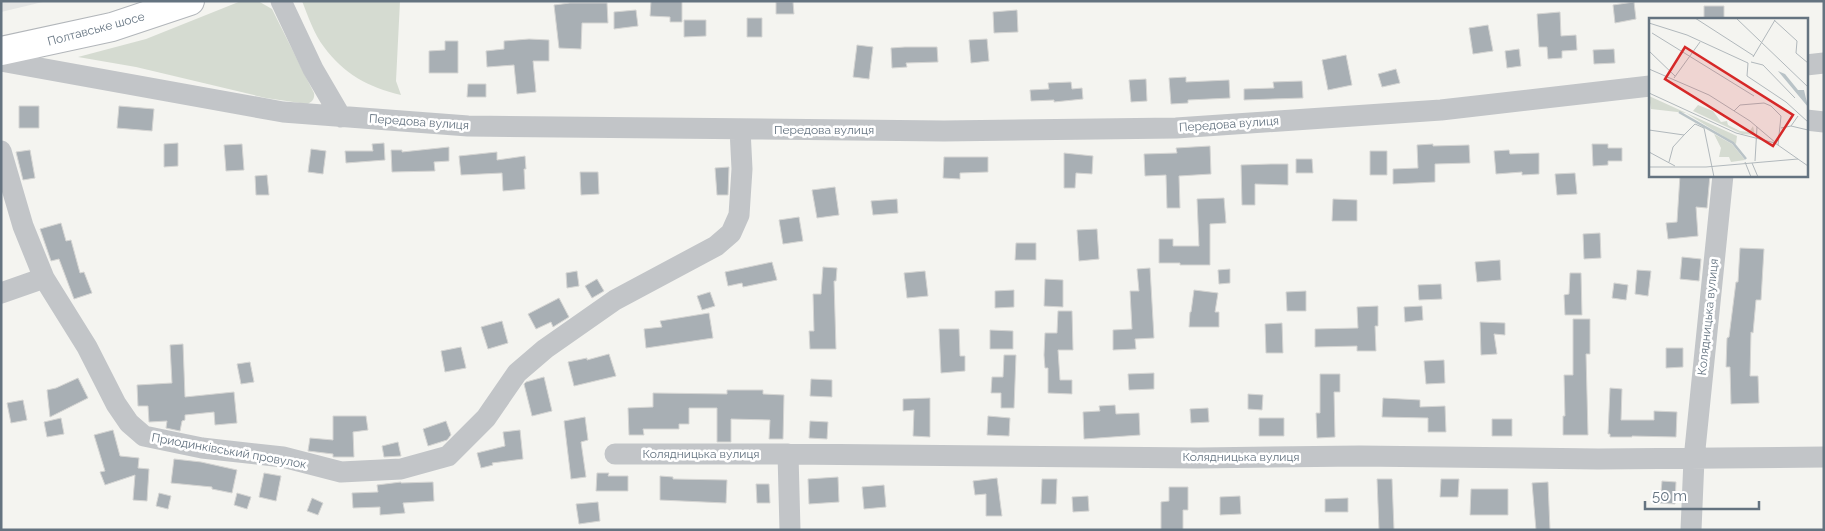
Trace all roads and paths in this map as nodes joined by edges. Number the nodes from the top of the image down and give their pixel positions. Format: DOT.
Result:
graph roads {
  1 [pos="190,1"];
  2 [pos="281,1"];
  3 [pos="1,51"];
  4 [pos="1,61"];
  5 [pos="1824,63"];
  6 [pos="1808,65"];
  7 [pos="1649,86"];
  8 [pos="341,116"];
  9 [pos="1808,120"];
  10 [pos="1824,122"];
  11 [pos="740,129"];
  12 [pos="1,151"];
  13 [pos="1723,176"];
  14 [pos="44,278"];
  15 [pos="1,293"];
  16 [pos="615,454"];
  17 [pos="788,454"];
  18 [pos="1824,457"];
  19 [pos="1694,459"];
  20 [pos="790,530"];
  21 [pos="1691,530"];
  1 -- 3 [label="main road, Полтавське шосе"];
  2 -- 8 [label="street"];
  4 -- 8 [label="street, Передова вулиця"];
  5 -- 6 [label="street"];
  7 -- 11 [label="street, Передова вулиця"];
  8 -- 11 [label="street, Передова вулиця"];
  9 -- 10 [label="street"];
  11 -- 14 [label="street, Приодинківський провулок"];
  12 -- 14 [label="street, Приодинківський провулок"];
  13 -- 19 [label="street, Колядницька вулиця"];
  14 -- 15 [label="street"];
  16 -- 17 [label="street, Колядницька вулиця"];
  17 -- 19 [label="street, Колядницька вулиця"];
  17 -- 20 [label="street"];
  18 -- 19 [label="street, Колядницька вулиця"];
  19 -- 21 [label="street, Колядницька вулиця"];
}
